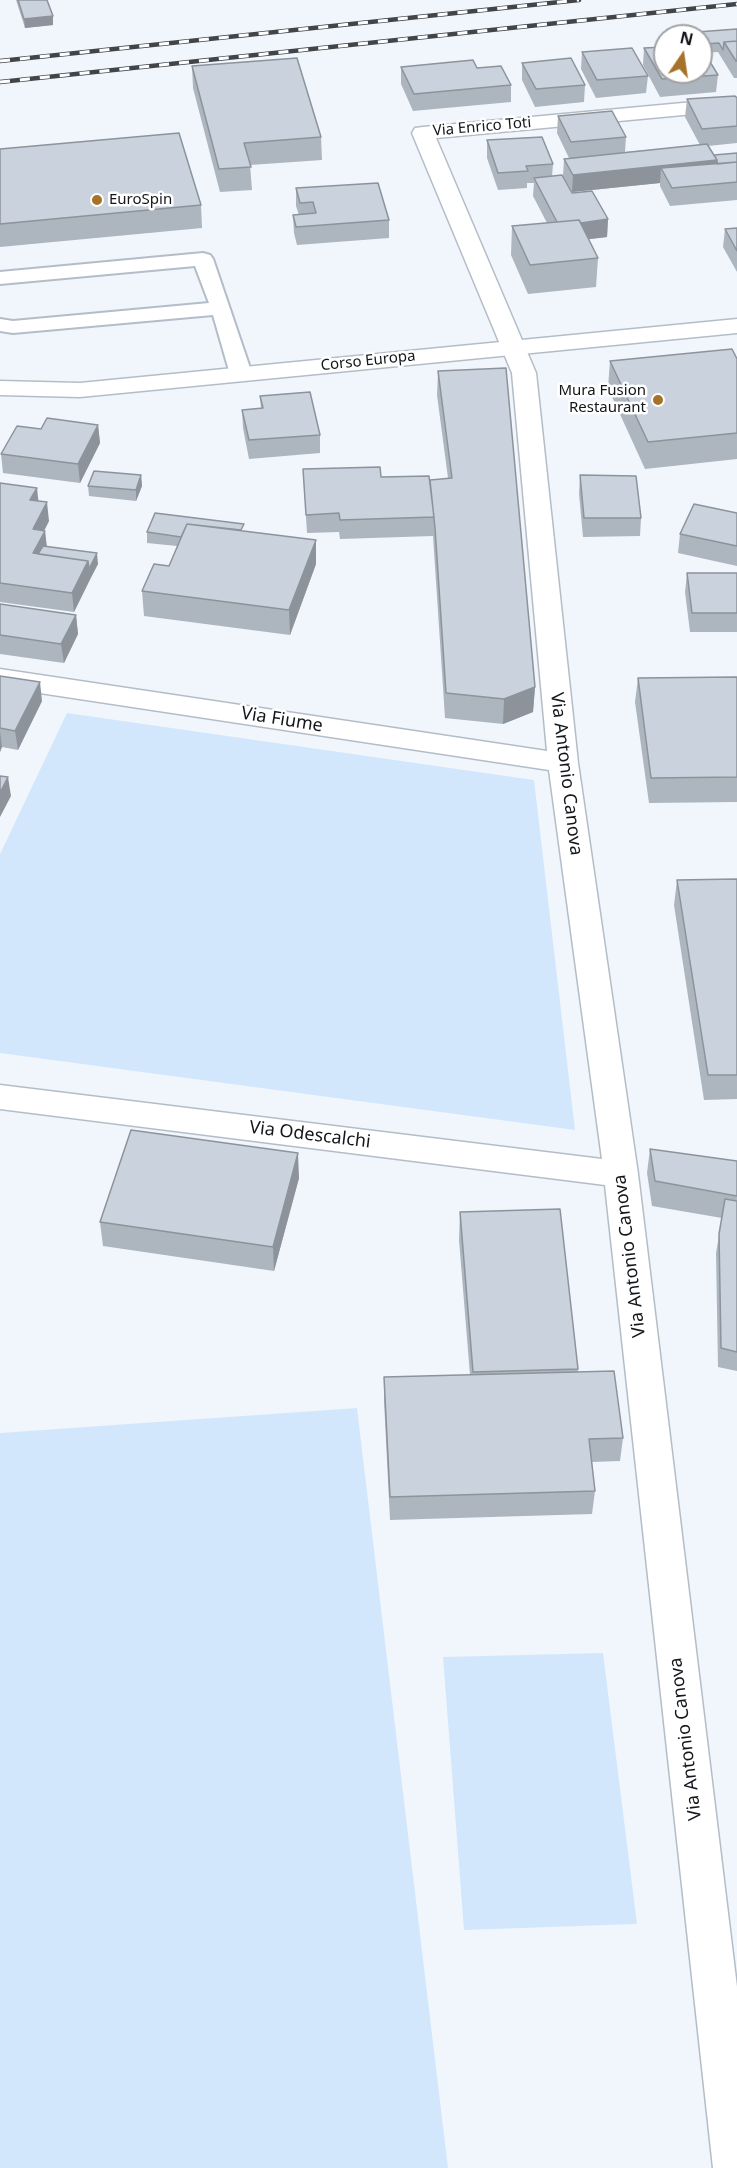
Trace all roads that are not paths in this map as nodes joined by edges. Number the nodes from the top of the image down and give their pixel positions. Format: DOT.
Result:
graph roads {
  1 [pos="737,104"];
  2 [pos="0,278"];
  3 [pos="221,308"];
  4 [pos="0,325"];
  5 [pos="737,326"];
  6 [pos="512,347"];
  7 [pos="240,374"];
  8 [pos="1,389"];
  9 [pos="0,678"];
  10 [pos="563,763"];
  11 [pos="0,1097"];
  12 [pos="621,1174"];
  13 [pos="736,2168"];
  1 -- 6 [label="street, Via Enrico Toti"];
  2 -- 3 [label="lane"];
  3 -- 4 [label="lane"];
  3 -- 7 [label="lane"];
  5 -- 6 [label="street, Corso Europa"];
  6 -- 7 [label="street, Corso Europa"];
  6 -- 10 [label="street, Via Antonio Canova"];
  7 -- 8 [label="street, Corso Europa"];
  9 -- 10 [label="street, Via Fiume"];
  10 -- 12 [label="street, Via Antonio Canova"];
  11 -- 12 [label="street, Via Odescalchi"];
  12 -- 13 [label="street, Via Antonio Canova"];
}
